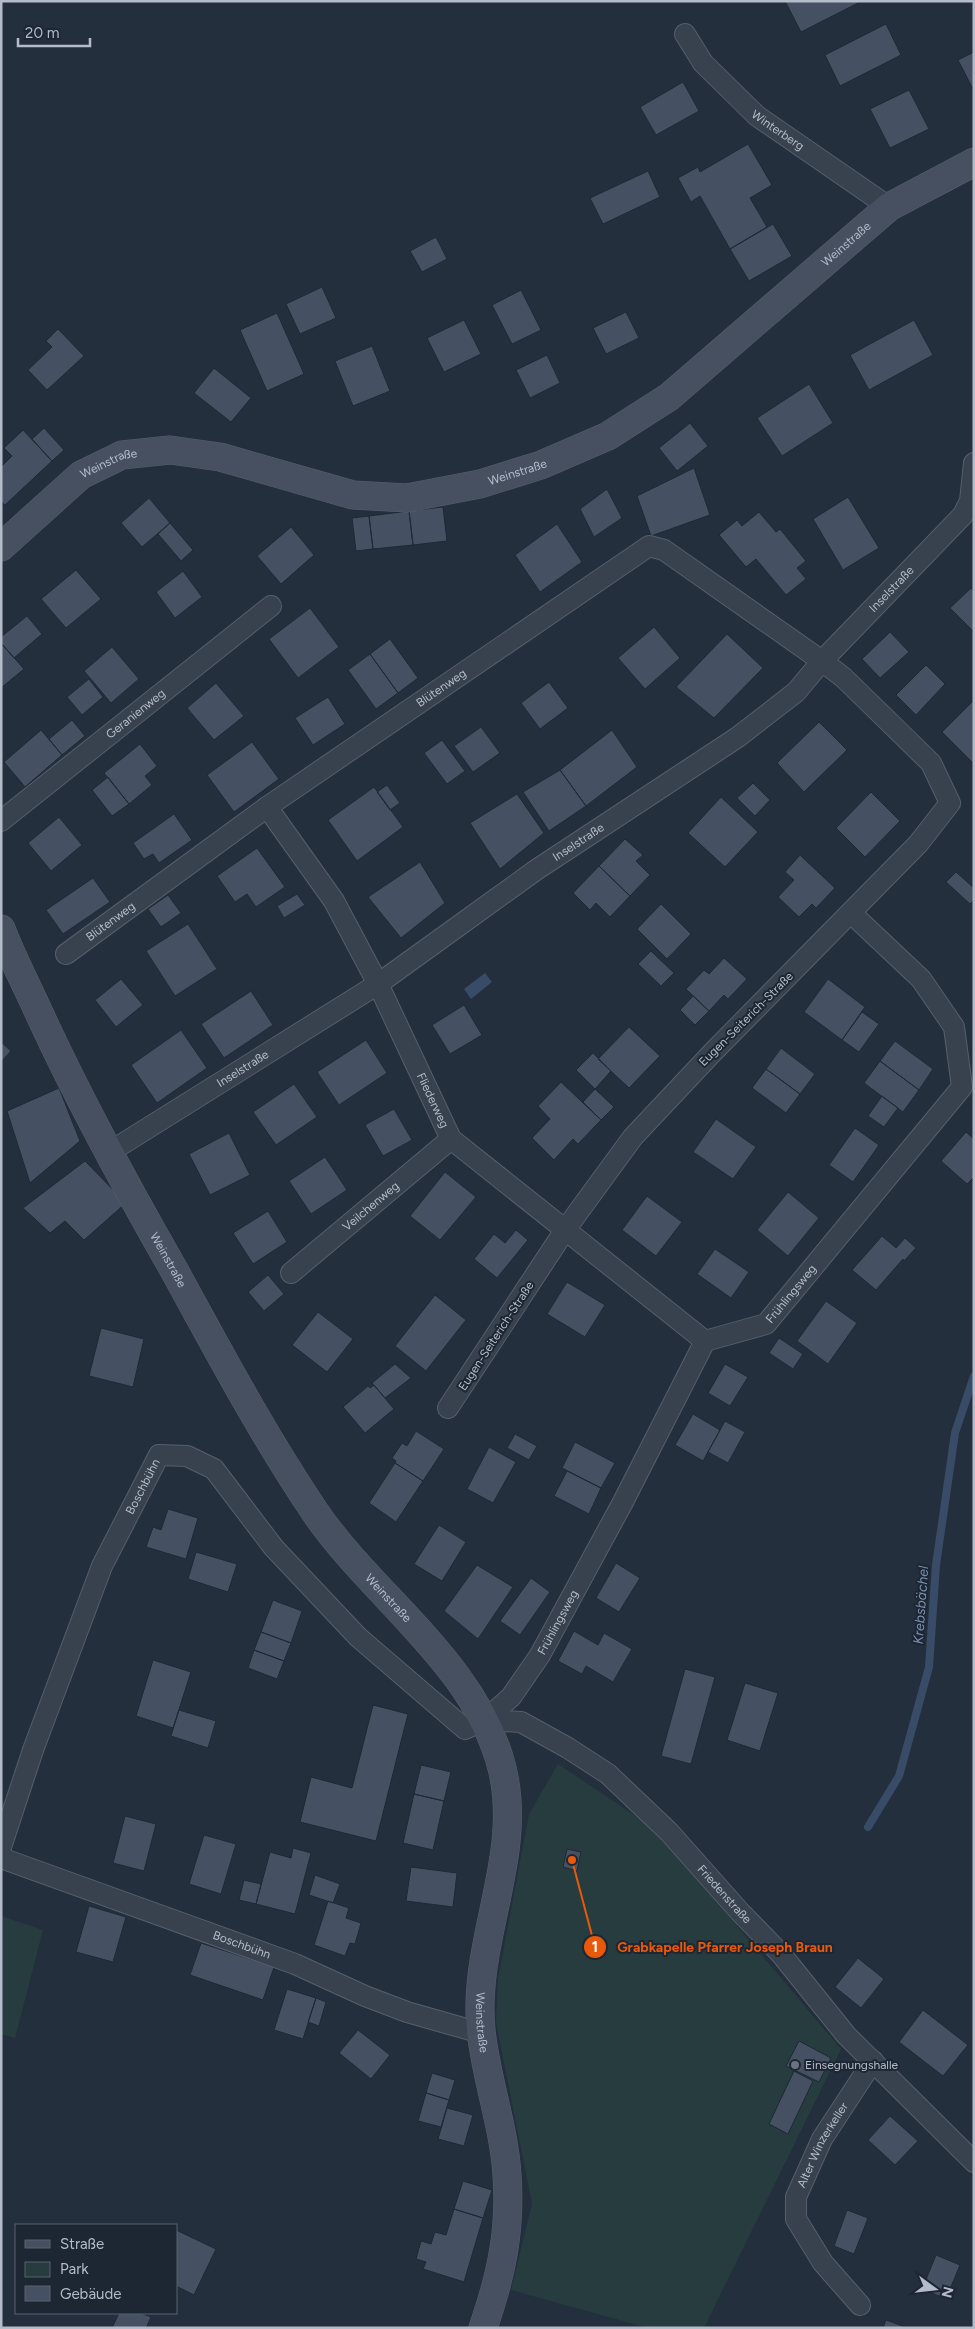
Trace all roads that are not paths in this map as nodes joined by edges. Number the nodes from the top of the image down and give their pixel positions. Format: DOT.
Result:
graph roads {
  1 [pos="684,34"];
  2 [pos="974,162"];
  3 [pos="889,207"];
  4 [pos="974,463"];
  5 [pos="1,547"];
  6 [pos="270,606"];
  7 [pos="822,661"];
  8 [pos="267,807"];
  9 [pos="1,821"];
  10 [pos="852,913"];
  11 [pos="3,939"];
  12 [pos="66,954"];
  13 [pos="378,984"];
  14 [pos="451,1139"];
  15 [pos="108,1153"];
  16 [pos="565,1230"];
  17 [pos="291,1273"];
  18 [pos="705,1341"];
  19 [pos="448,1408"];
  20 [pos="485,1720"];
  21 [pos="1,1847"];
  22 [pos="1,1858"];
  23 [pos="481,2033"];
  24 [pos="873,2061"];
  25 [pos="974,2162"];
  26 [pos="860,2305"];
  27 [pos="483,2328"];
  1 -- 3 [label="street, Winterberg"];
  2 -- 3 [label="main road, Weinstraße"];
  3 -- 5 [label="main road, Weinstraße"];
  4 -- 7 [label="street, Inselstraße"];
  6 -- 9 [label="street, Geranienweg"];
  7 -- 8 [label="street, Blütenweg"];
  7 -- 10 [label="street, Eugen-Seiterich-Straße"];
  7 -- 13 [label="street, Inselstraße"];
  8 -- 12 [label="street, Blütenweg"];
  8 -- 13 [label="street, Fliederweg"];
  10 -- 16 [label="street, Eugen-Seiterich-Straße"];
  10 -- 18 [label="street, Frühlingsweg"];
  11 -- 15 [label="main road, Weinstraße"];
  13 -- 14 [label="street, Fliederweg"];
  13 -- 15 [label="street, Inselstraße"];
  14 -- 16 [label="street, Fliederweg"];
  14 -- 17 [label="street, Veilchenweg"];
  15 -- 20 [label="main road, Weinstraße"];
  16 -- 18 [label="street, Fliederweg"];
  16 -- 19 [label="street, Eugen-Seiterich-Straße"];
  18 -- 20 [label="street, Frühlingsweg"];
  20 -- 21 [label="street, Boschbühn"];
  20 -- 23 [label="main road, Weinstraße"];
  20 -- 24 [label="street, Friedenstraße"];
  22 -- 23 [label="street, Boschbühn"];
  23 -- 27 [label="main road, Weinstraße"];
  24 -- 25 [label="street, Friedenstraße"];
  24 -- 26 [label="street, Alter Winzerkeller"];
}
